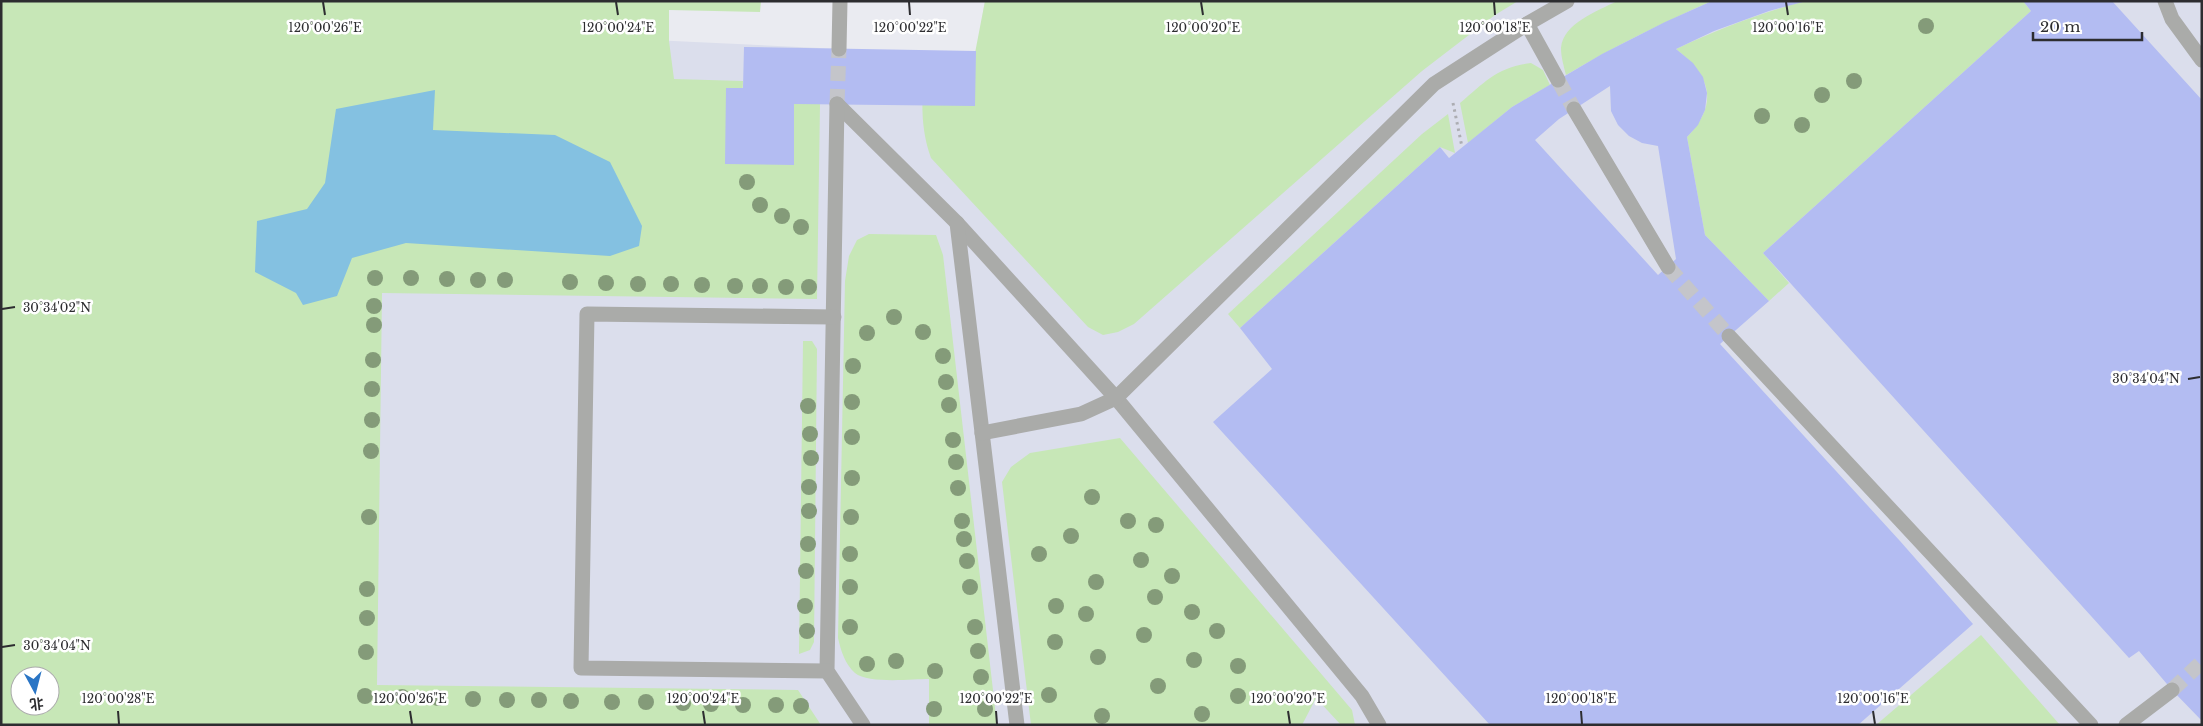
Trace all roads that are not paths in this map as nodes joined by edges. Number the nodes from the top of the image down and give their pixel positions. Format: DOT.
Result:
graph roads {
  1 [pos="840,1"];
  2 [pos="1567,1"];
  3 [pos="2165,1"];
  4 [pos="1527,24"];
  5 [pos="839,49"];
  6 [pos="2202,60"];
  7 [pos="1558,80"];
  8 [pos="1574,109"];
  9 [pos="957,223"];
  10 [pos="1668,267"];
  11 [pos="834,317"];
  12 [pos="1729,336"];
  13 [pos="1116,398"];
  14 [pos="982,433"];
  15 [pos="828,671"];
  16 [pos="2172,690"];
  17 [pos="863,725"];
  18 [pos="1017,725"];
  19 [pos="1380,725"];
  20 [pos="2092,725"];
  21 [pos="2126,725"];
  1 -- 5 [label="lane"];
  2 -- 4 [label="lane"];
  3 -- 6 [label="lane"];
  4 -- 7 [label="lane"];
  4 -- 13 [label="lane"];
  8 -- 10 [label="lane"];
  9 -- 11 [label="lane"];
  9 -- 13 [label="lane"];
  9 -- 14 [label="lane"];
  11 -- 15 [label="lane"];
  11 -- 15 [label="lane"];
  12 -- 20 [label="lane"];
  13 -- 14 [label="lane"];
  13 -- 19 [label="lane"];
  14 -- 18 [label="lane"];
  15 -- 17 [label="lane"];
  16 -- 21 [label="lane"];
}
